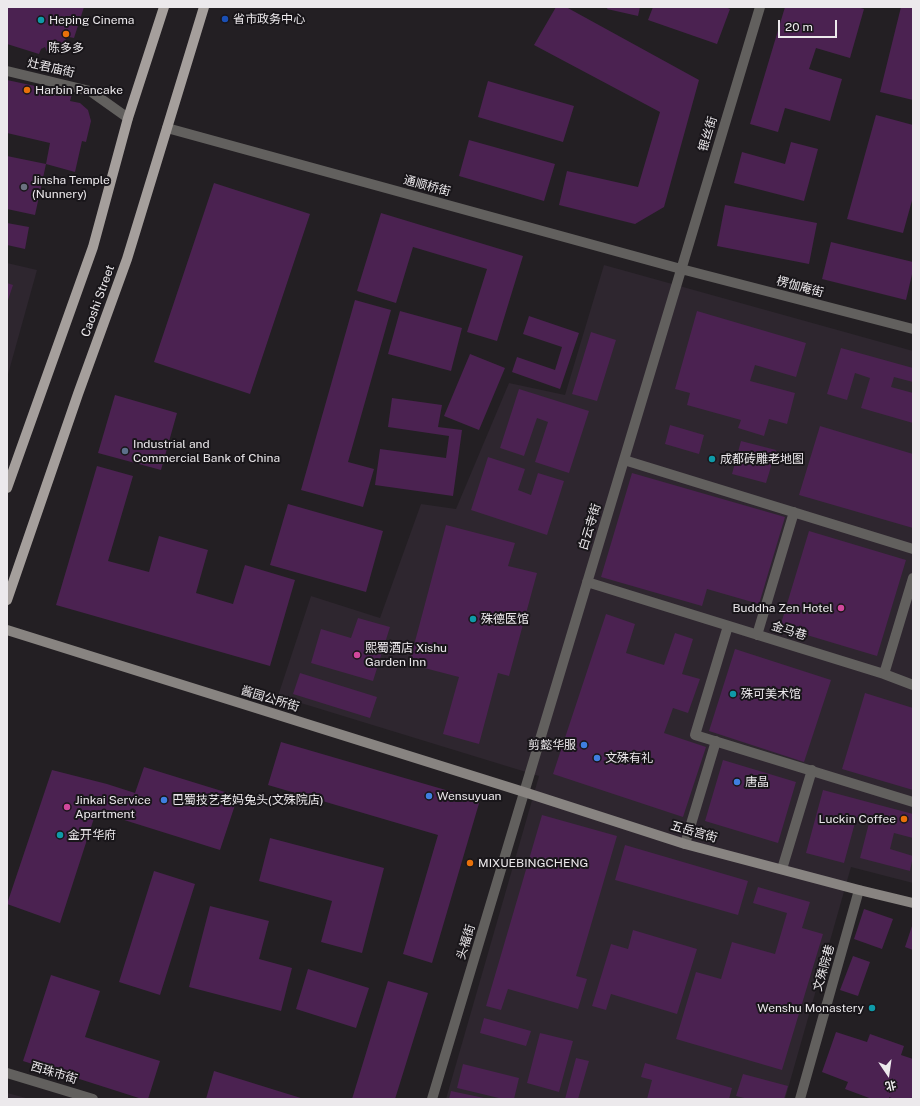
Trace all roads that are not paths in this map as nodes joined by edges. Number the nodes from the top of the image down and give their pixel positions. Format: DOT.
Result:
graph roads {
  1 [pos="164,7"];
  2 [pos="204,7"];
  3 [pos="760,7"];
  4 [pos="7,71"];
  5 [pos="128,118"];
  6 [pos="166,128"];
  7 [pos="681,269"];
  8 [pos="913,330"];
  9 [pos="624,460"];
  10 [pos="7,488"];
  11 [pos="794,512"];
  12 [pos="913,549"];
  13 [pos="913,578"];
  14 [pos="587,582"];
  15 [pos="7,600"];
  16 [pos="728,626"];
  17 [pos="7,630"];
  18 [pos="757,635"];
  19 [pos="884,674"];
  20 [pos="913,685"];
  21 [pos="716,741"];
  22 [pos="812,770"];
  23 [pos="524,792"];
  24 [pos="913,802"];
  25 [pos="685,844"];
  26 [pos="782,870"];
  27 [pos="859,890"];
  28 [pos="913,903"];
  29 [pos="7,1073"];
  30 [pos="93,1099"];
  31 [pos="432,1099"];
  32 [pos="800,1099"];
  1 -- 5 [label="main road, Caoshi Street"];
  2 -- 6 [label="main road, Caoshi Street"];
  3 -- 7 [label="street, 银丝街"];
  4 -- 5 [label="street, 灶君庙街"];
  5 -- 10 [label="main road, Caoshi Street"];
  6 -- 7 [label="street, 通顺桥街"];
  6 -- 15 [label="main road, Caoshi Street"];
  7 -- 8 [label="street, 楞伽庵街"];
  7 -- 9 [label="street, 白云寺街"];
  9 -- 11 [label="street"];
  9 -- 14 [label="street, 白云寺街"];
  11 -- 12 [label="street"];
  11 -- 18 [label="street"];
  13 -- 19 [label="street"];
  14 -- 16 [label="street, 金马巷"];
  14 -- 23 [label="street, 白云寺街"];
  16 -- 18 [label="street, 金马巷"];
  16 -- 21 [label="street"];
  17 -- 23 [label="street, 酱园公所街"];
  18 -- 19 [label="street, 金马巷"];
  19 -- 20 [label="street, 金马巷"];
  21 -- 22 [label="street"];
  21 -- 25 [label="street"];
  22 -- 24 [label="street"];
  22 -- 26 [label="street"];
  23 -- 25 [label="street, 五岳宫街"];
  23 -- 31 [label="street, 头福街"];
  25 -- 26 [label="street, 五岳宫街"];
  26 -- 27 [label="street, 五岳宫街"];
  27 -- 28 [label="street, 五岳宫街"];
  27 -- 32 [label="street, 文殊院巷"];
  29 -- 30 [label="street, 西珠市街"];
}
